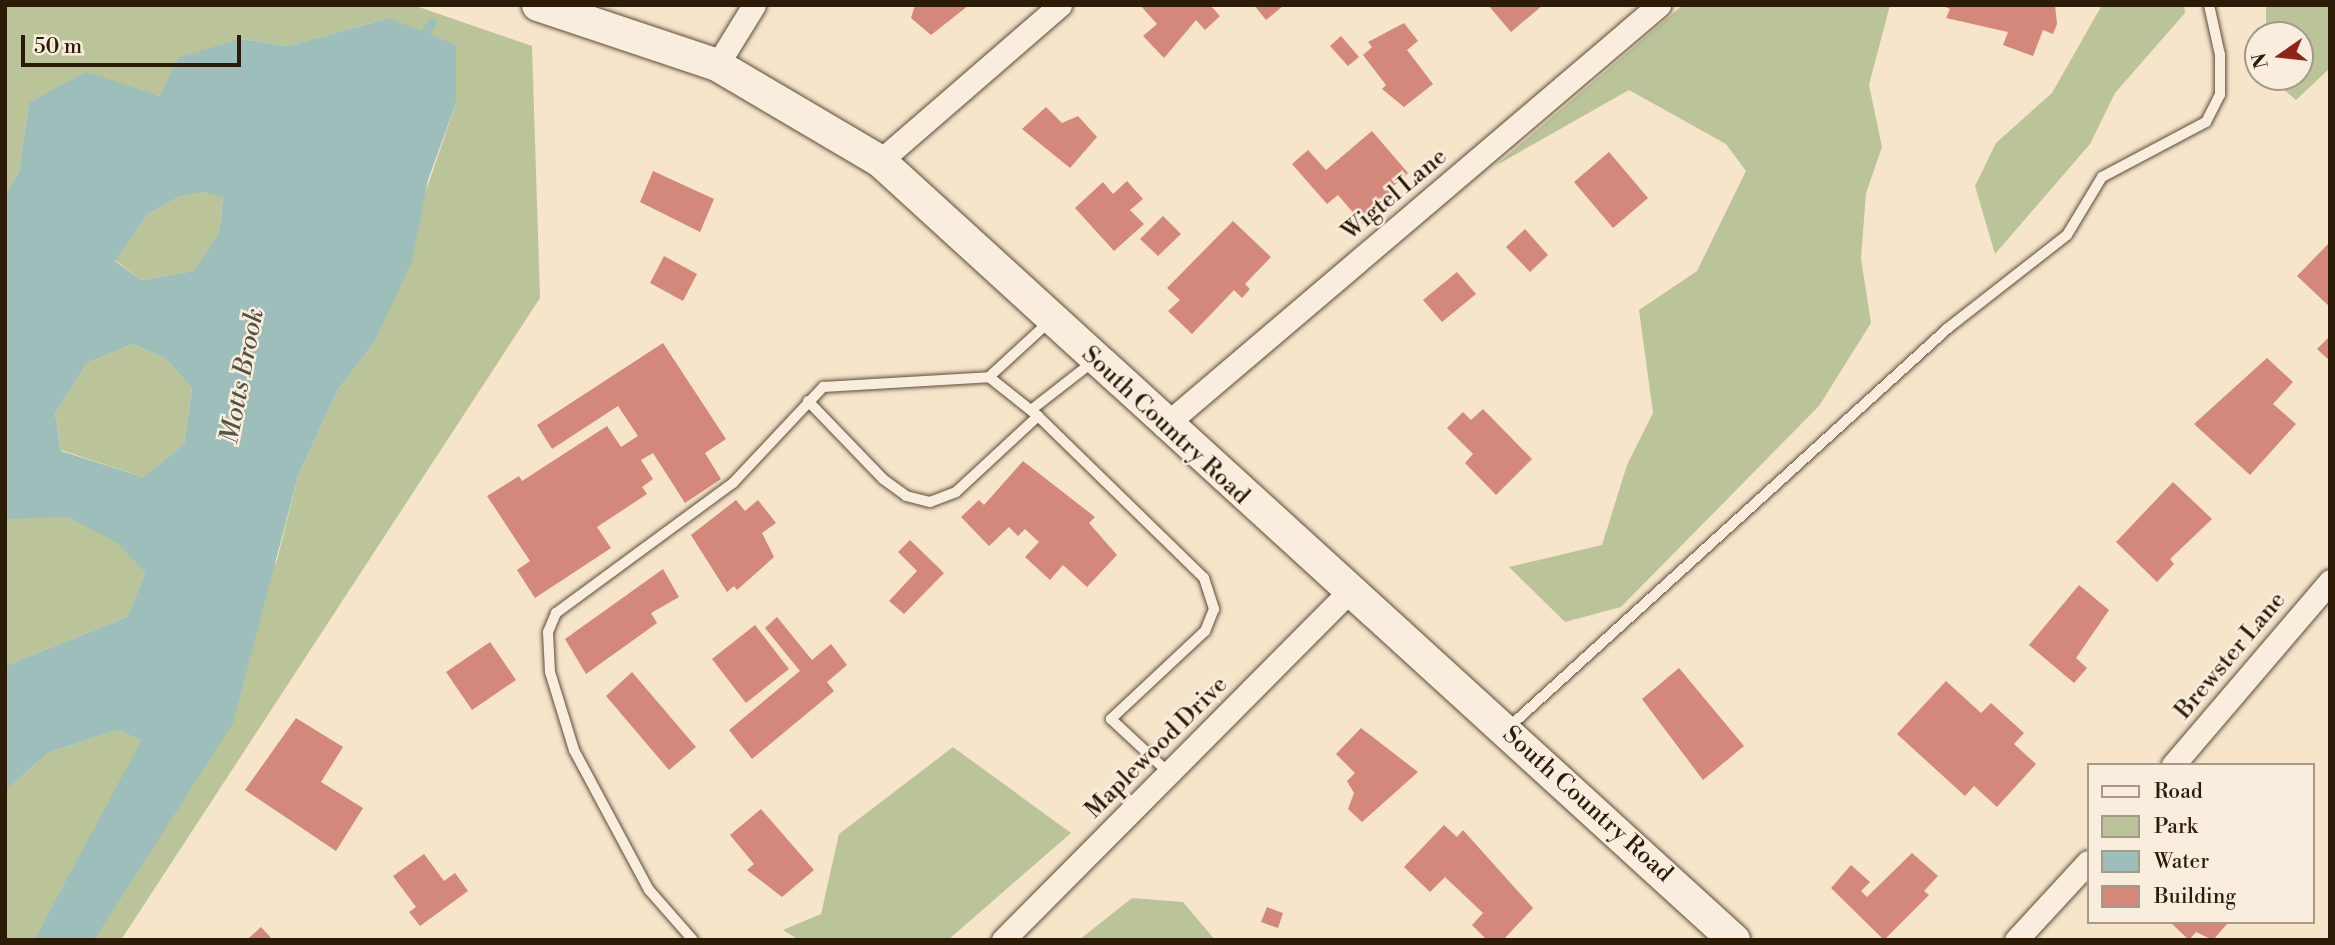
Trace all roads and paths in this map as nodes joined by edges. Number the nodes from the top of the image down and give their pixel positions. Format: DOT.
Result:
graph roads {
  1 [pos="538,5"];
  2 [pos="754,5"];
  3 [pos="1060,5"];
  4 [pos="1659,5"];
  5 [pos="2210,5"];
  6 [pos="717,65"];
  7 [pos="880,161"];
  8 [pos="1051,320"];
  9 [pos="1094,361"];
  10 [pos="989,377"];
  11 [pos="808,401"];
  12 [pos="1034,413"];
  13 [pos="1164,426"];
  14 [pos="2330,581"];
  15 [pos="1349,592"];
  16 [pos="1506,730"];
  17 [pos="2175,763"];
  18 [pos="1169,773"];
  19 [pos="2086,864"];
  20 [pos="693,940"];
  21 [pos="1003,940"];
  22 [pos="1734,940"];
  23 [pos="2016,940"];
  1 -- 6 [label="main road, South Country Road"];
  2 -- 6 [label="street"];
  3 -- 7 [label="street"];
  4 -- 13 [label="street, Wigtel Lane"];
  5 -- 16 [label="lane"];
  6 -- 7 [label="main road, South Country Road"];
  7 -- 8 [label="main road, South Country Road"];
  8 -- 9 [label="main road, South Country Road"];
  8 -- 10 [label="lane"];
  9 -- 12 [label="lane"];
  9 -- 13 [label="main road, South Country Road"];
  10 -- 11 [label="lane"];
  10 -- 12 [label="lane"];
  11 -- 12 [label="lane"];
  11 -- 20 [label="lane"];
  12 -- 18 [label="lane"];
  13 -- 15 [label="main road, South Country Road"];
  14 -- 17 [label="street, Brewster Lane"];
  15 -- 16 [label="main road, South Country Road"];
  15 -- 18 [label="street, Maplewood Drive"];
  16 -- 22 [label="main road, South Country Road"];
  18 -- 21 [label="street, Maplewood Drive"];
  19 -- 23 [label="street"];
}
